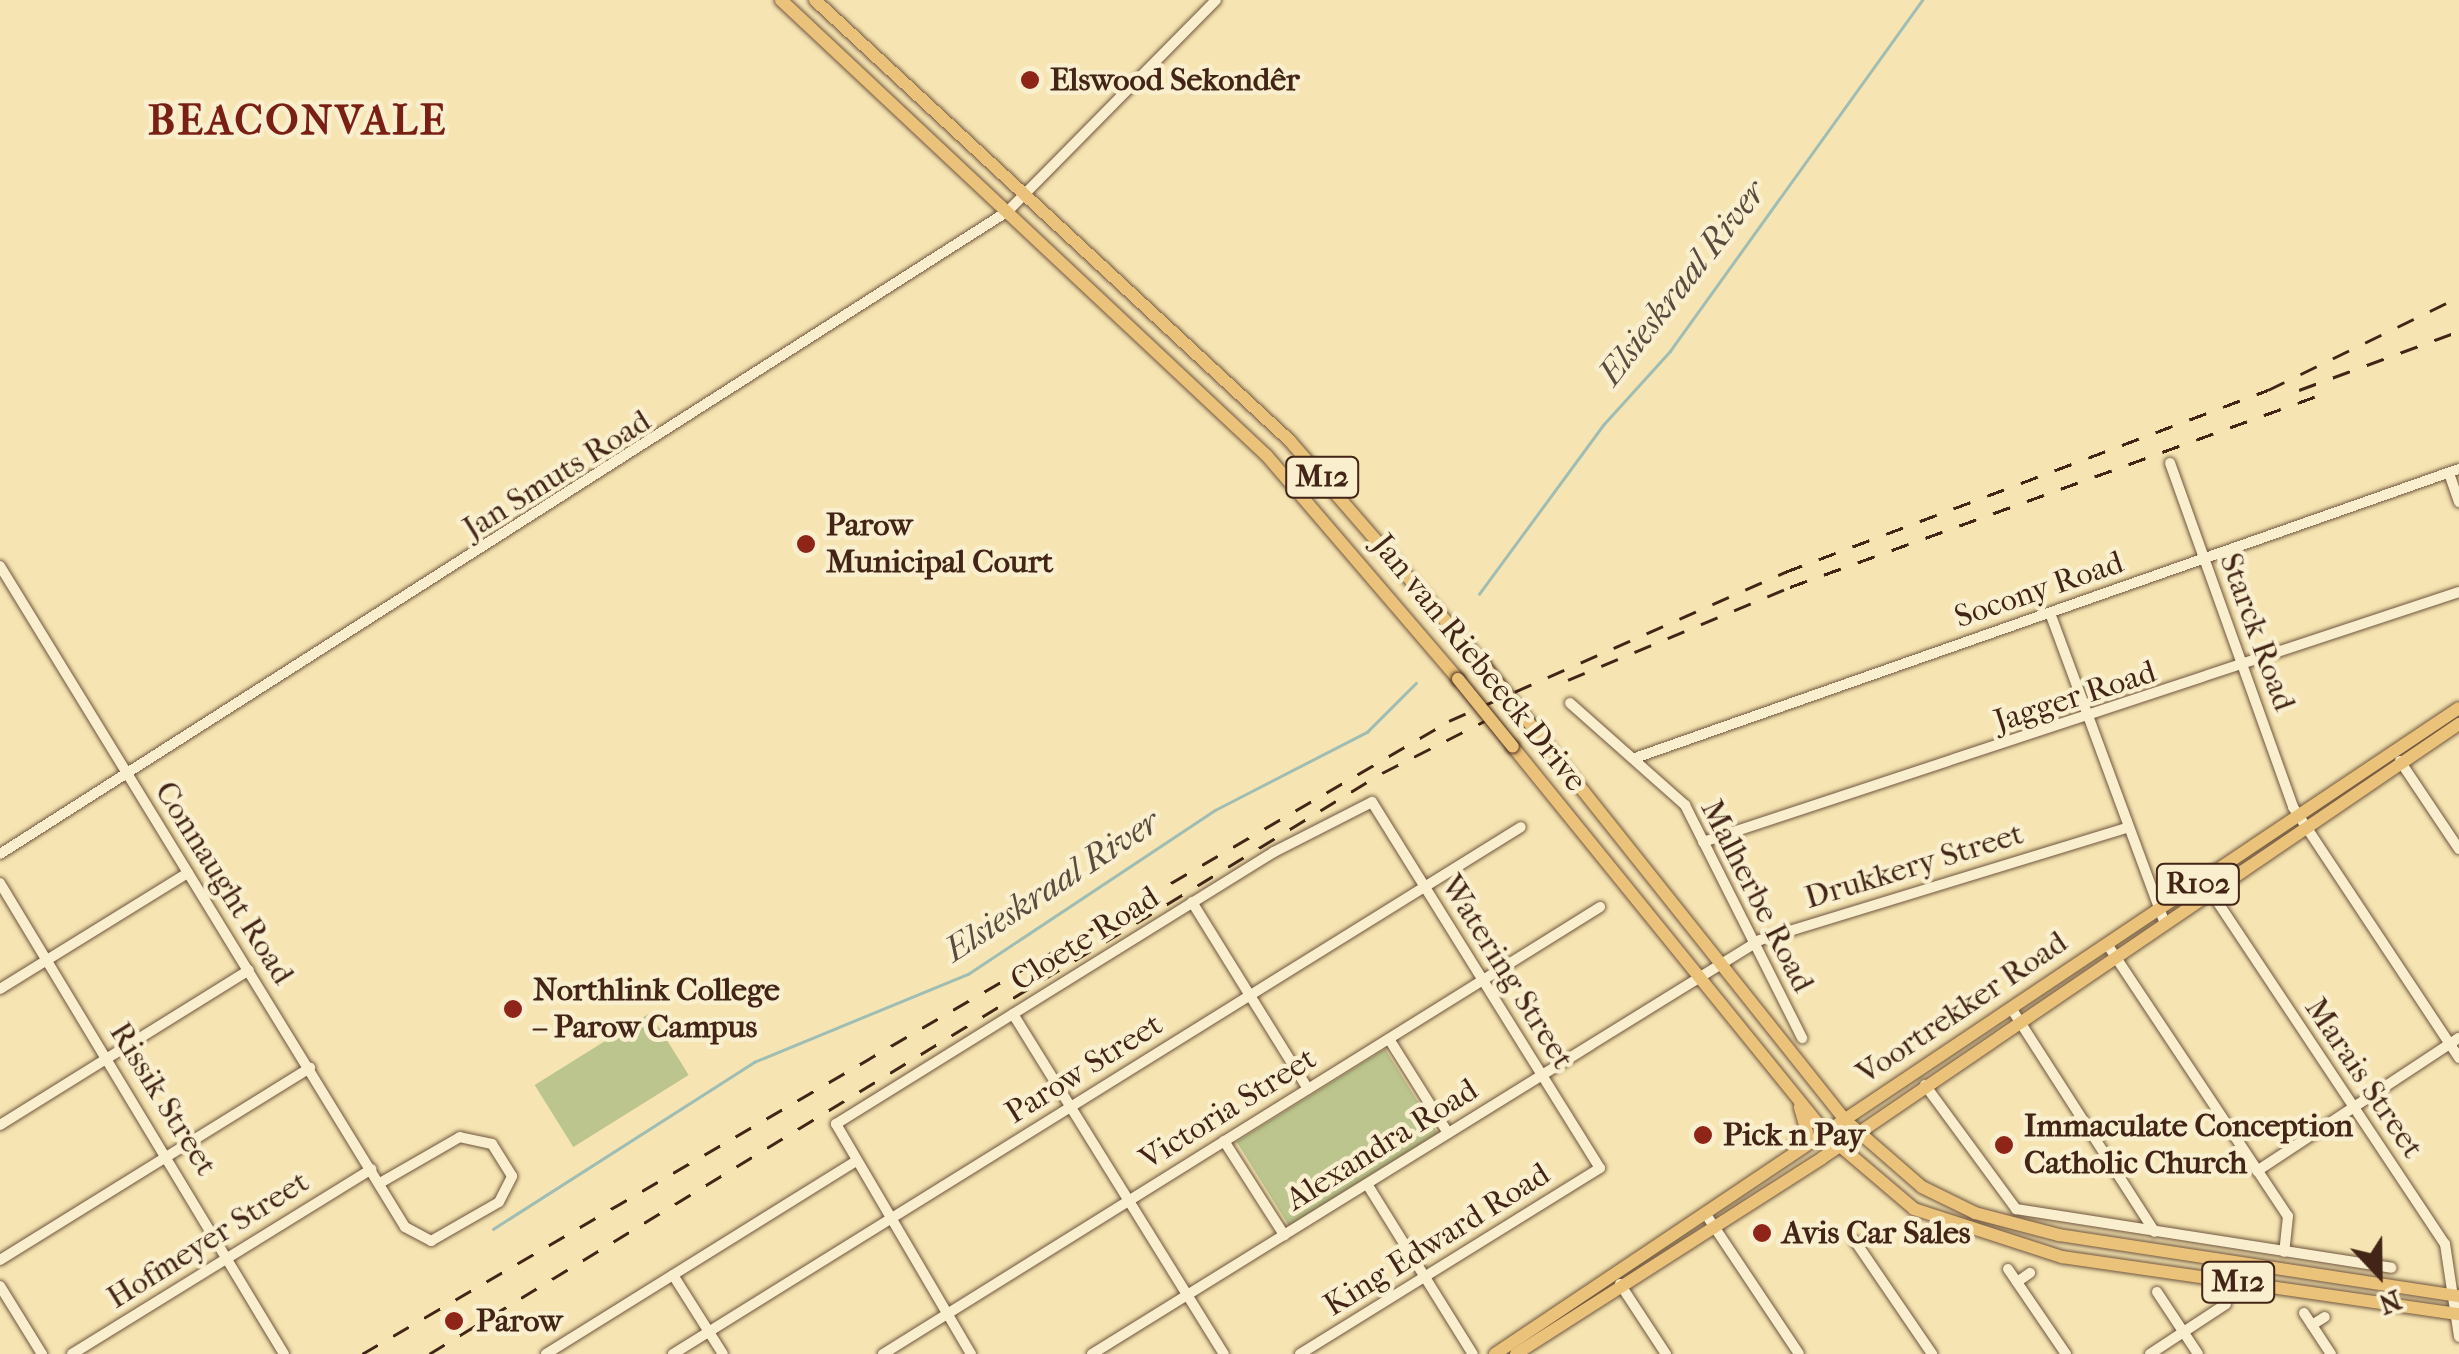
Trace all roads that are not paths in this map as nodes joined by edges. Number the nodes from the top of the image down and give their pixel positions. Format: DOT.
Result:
graph roads {
  1 [pos="781,0"];
  2 [pos="814,0"];
  3 [pos="1216,0"];
  4 [pos="1026,198"];
  5 [pos="1008,211"];
  6 [pos="2170,463"];
  7 [pos="2454,471"];
  8 [pos="2459,502"];
  9 [pos="2205,560"];
  10 [pos="0,566"];
  11 [pos="2459,592"];
  12 [pos="2050,613"];
  13 [pos="2244,669"];
  14 [pos="1570,703"];
  15 [pos="2459,708"];
  16 [pos="2088,719"];
  17 [pos="2459,724"];
  18 [pos="2398,757"];
  19 [pos="1635,758"];
  20 [pos="127,774"];
  21 [pos="1372,802"];
  22 [pos="2303,821"];
  23 [pos="1521,827"];
  24 [pos="2127,828"];
  25 [pos="1703,842"];
  26 [pos="2459,849"];
  27 [pos="0,854"];
  28 [pos="188,873"];
  29 [pos="0,884"];
  30 [pos="2207,886"];
  31 [pos="1425,887"];
  32 [pos="1192,902"];
  33 [pos="1600,907"];
  34 [pos="2160,916"];
  35 [pos="1754,944"];
  36 [pos="2111,950"];
  37 [pos="48,960"];
  38 [pos="1723,966"];
  39 [pos="249,970"];
  40 [pos="1699,978"];
  41 [pos="1483,980"];
  42 [pos="0,989"];
  43 [pos="1250,995"];
  44 [pos="1013,1014"];
  45 [pos="2015,1014"];
  46 [pos="1802,1038"];
  47 [pos="1389,1039"];
  48 [pos="2454,1041"];
  49 [pos="108,1057"];
  50 [pos="2459,1058"];
  51 [pos="310,1068"];
  52 [pos="1542,1075"];
  53 [pos="1924,1085"];
  54 [pos="1308,1090"];
  55 [pos="1796,1096"];
  56 [pos="1070,1107"];
  57 [pos="2353,1108"];
  58 [pos="1845,1120"];
  59 [pos="0,1125"];
  60 [pos="1856,1132"];
  61 [pos="1448,1133"];
  62 [pos="1826,1134"];
  63 [pos="1224,1140"];
  64 [pos="1838,1146"];
  65 [pos="168,1156"];
  66 [pos="853,1163"];
  67 [pos="1600,1168"];
  68 [pos="371,1169"];
  69 [pos="2257,1172"];
  70 [pos="1757,1178"];
  71 [pos="380,1184"];
  72 [pos="1367,1184"];
  73 [pos="1128,1201"];
  74 [pos="1709,1218"];
  75 [pos="888,1220"];
  76 [pos="2155,1232"];
  77 [pos="1284,1235"];
  78 [pos="1854,1241"];
  79 [pos="2284,1252"];
  80 [pos="230,1255"];
  81 [pos="0,1260"];
  82 [pos="2391,1268"];
  83 [pos="2008,1269"];
  84 [pos="2030,1273"];
  85 [pos="673,1275"];
  86 [pos="1425,1277"];
  87 [pos="1617,1280"];
  88 [pos="2017,1282"];
  89 [pos="0,1286"];
  90 [pos="2157,1292"];
  91 [pos="1187,1295"];
  92 [pos="2456,1295"];
  93 [pos="2226,1304"];
  94 [pos="2304,1313"];
  95 [pos="946,1314"];
  96 [pos="2456,1314"];
  97 [pos="2324,1317"];
  98 [pos="2312,1325"];
  99 [pos="709,1332"];
  100 [pos="2184,1332"];
  101 [pos="2459,1338"];
  102 [pos="1525,1348"];
  103 [pos="42,1354"];
  104 [pos="72,1354"];
  105 [pos="284,1354"];
  106 [pos="546,1354"];
  107 [pos="673,1354"];
  108 [pos="723,1354"];
  109 [pos="883,1354"];
  110 [pos="971,1354"];
  111 [pos="1092,1354"];
  112 [pos="1224,1354"];
  113 [pos="1300,1354"];
  114 [pos="1473,1354"];
  115 [pos="1495,1354"];
  116 [pos="1666,1354"];
  117 [pos="1799,1354"];
  118 [pos="1932,1354"];
  119 [pos="2066,1354"];
  120 [pos="2150,1354"];
  121 [pos="2198,1354"];
  122 [pos="2331,1354"];
  1 -- 5 [label="main road, Jan van Riebeeck Drive / M12"];
  2 -- 4 [label="main road, Jan van Riebeeck Drive / M12"];
  3 -- 4 [label="street, Jan Smuts Road"];
  4 -- 5 [label="street, Jan Smuts Road"];
  4 -- 38 [label="main road, Jan van Riebeeck Drive / M12, bridge"];
  5 -- 20 [label="street, Jan Smuts Road"];
  5 -- 40 [label="main road, Jan van Riebeeck Drive / M12, bridge"];
  6 -- 9 [label="street, Starck Road"];
  7 -- 8 [label="street"];
  7 -- 9 [label="street, Socony Road"];
  9 -- 12 [label="street, Socony Road"];
  9 -- 13 [label="street, Starck Road"];
  10 -- 20 [label="street, Connaught Road"];
  11 -- 13 [label="street, Jagger Road"];
  12 -- 16 [label="street"];
  12 -- 19 [label="street, Socony Road"];
  13 -- 16 [label="street, Jagger Road"];
  13 -- 22 [label="street, Starck Road"];
  14 -- 19 [label="street, Malherbe Road"];
  15 -- 18 [label="main road, Voortrekker Road / R102"];
  16 -- 24 [label="street"];
  16 -- 25 [label="street, Jagger Road"];
  17 -- 18 [label="main road, Voortrekker Road / R102"];
  18 -- 22 [label="main road, Voortrekker Road / R102"];
  18 -- 26 [label="street"];
  19 -- 25 [label="street, Malherbe Road"];
  20 -- 27 [label="street, Jan Smuts Road"];
  20 -- 28 [label="street, Connaught Road"];
  21 -- 31 [label="street, Watering Street"];
  21 -- 32 [label="street, Cloete Road"];
  22 -- 30 [label="main road, Voortrekker Road / R102"];
  22 -- 48 [label="street, Starck Road"];
  23 -- 31 [label="street, Parow Street"];
  24 -- 34 [label="street"];
  24 -- 35 [label="street, Drukkery Street"];
  25 -- 35 [label="street, Malherbe Road"];
  28 -- 37 [label="street"];
  28 -- 39 [label="street, Connaught Road"];
  29 -- 37 [label="street, Rissik Street"];
  30 -- 34 [label="main road, Voortrekker Road / R102"];
  30 -- 57 [label="street, Marais Street"];
  31 -- 41 [label="street, Watering Street"];
  31 -- 43 [label="street, Parow Street"];
  32 -- 43 [label="street"];
  32 -- 44 [label="street, Cloete Road"];
  33 -- 41 [label="street, Victoria Street"];
  34 -- 36 [label="main road, Voortrekker Road / R102"];
  35 -- 38 [label="street, Drukkery Street"];
  35 -- 46 [label="street, Malherbe Road"];
  36 -- 45 [label="main road, Voortrekker Road / R102"];
  36 -- 69 [label="street"];
  37 -- 42 [label="street"];
  37 -- 49 [label="street, Rissik Street"];
  38 -- 40 [label="street, Drukkery Street"];
  38 -- 58 [label="main road, Jan van Riebeeck Drive / M12"];
  39 -- 49 [label="street"];
  39 -- 51 [label="street, Connaught Road"];
  40 -- 52 [label="street, Alexandra Road"];
  40 -- 55 [label="main road, Jan van Riebeeck Drive / M12"];
  41 -- 47 [label="street, Victoria Street"];
  41 -- 52 [label="street, Watering Street"];
  43 -- 54 [label="street"];
  43 -- 56 [label="street, Parow Street"];
  44 -- 56 [label="street"];
  44 -- 66 [label="street, Cloete Road"];
  45 -- 53 [label="main road, Voortrekker Road / R102"];
  45 -- 58 [label="main road, Voortrekker Road / R102"];
  45 -- 76 [label="street"];
  47 -- 54 [label="street, Victoria Street"];
  47 -- 61 [label="street"];
  48 -- 50 [label="street, Starck Road"];
  48 -- 57 [label="street"];
  49 -- 59 [label="street"];
  49 -- 65 [label="street, Rissik Street"];
  51 -- 65 [label="street"];
  51 -- 68 [label="street, Connaught Road"];
  52 -- 61 [label="street, Alexandra Road"];
  52 -- 67 [label="street, Watering Street"];
  53 -- 60 [label="main road, Voortrekker Road / R102"];
  53 -- 76 [label="street"];
  54 -- 63 [label="street, Victoria Street"];
  55 -- 62 [label="main road, Jan van Riebeeck Drive / M12"];
  55 -- 70 [label="main road"];
  56 -- 73 [label="street"];
  56 -- 75 [label="street, Parow Street"];
  57 -- 69 [label="street"];
  57 -- 92 [label="street, Marais Street"];
  58 -- 60 [label="main road, Jan van Riebeeck Drive / M12"];
  58 -- 62 [label="main road, Voortrekker Road / R102"];
  60 -- 64 [label="main road, Voortrekker Road / R102"];
  60 -- 92 [label="main road, M12"];
  61 -- 72 [label="street, Alexandra Road"];
  62 -- 64 [label="main road, Jan van Riebeeck Drive / M12"];
  62 -- 70 [label="main road, Voortrekker Road / R102"];
  63 -- 73 [label="street, Victoria Street"];
  63 -- 77 [label="street"];
  64 -- 74 [label="main road, Voortrekker Road / R102"];
  64 -- 96 [label="main road, M12"];
  65 -- 80 [label="street, Rissik Street"];
  65 -- 81 [label="street"];
  66 -- 75 [label="street"];
  66 -- 85 [label="street"];
  67 -- 86 [label="street, King Edward Road"];
  68 -- 71 [label="street, Connaught Road"];
  68 -- 80 [label="street, Hofmeyer Street"];
  69 -- 79 [label="street"];
  70 -- 74 [label="main road, Voortrekker Road / R102"];
  71 -- 71 [label="street, Connaught Road"];
  72 -- 77 [label="street, Alexandra Road"];
  72 -- 86 [label="street"];
  73 -- 91 [label="street"];
  73 -- 95 [label="street, Victoria Street"];
  74 -- 87 [label="main road, Voortrekker Road / R102"];
  74 -- 117 [label="street"];
  75 -- 95 [label="street"];
  75 -- 99 [label="street, Parow Street"];
  76 -- 79 [label="street"];
  77 -- 91 [label="street, Alexandra Road"];
  78 -- 118 [label="street"];
  79 -- 82 [label="street"];
  80 -- 104 [label="street, Hofmeyer Street"];
  80 -- 105 [label="street, Rissik Street"];
  83 -- 88 [label="street"];
  84 -- 88 [label="street"];
  85 -- 99 [label="street"];
  85 -- 106 [label="street"];
  86 -- 113 [label="street, King Edward Road"];
  86 -- 114 [label="street"];
  87 -- 102 [label="main road, Voortrekker Road / R102"];
  87 -- 116 [label="street"];
  88 -- 119 [label="street"];
  89 -- 103 [label="street"];
  90 -- 100 [label="street"];
  91 -- 111 [label="street, Alexandra Road"];
  91 -- 112 [label="street"];
  92 -- 96 [label="street, Marais Street"];
  93 -- 100 [label="street"];
  94 -- 98 [label="street"];
  95 -- 109 [label="street, Victoria Street"];
  95 -- 110 [label="street"];
  96 -- 101 [label="street, Marais Street"];
  97 -- 98 [label="street"];
  98 -- 122 [label="street"];
  99 -- 107 [label="street, Parow Street"];
  99 -- 108 [label="street"];
  100 -- 120 [label="street"];
  100 -- 121 [label="street"];
  102 -- 115 [label="main road, Voortrekker Road / R102"];
}
